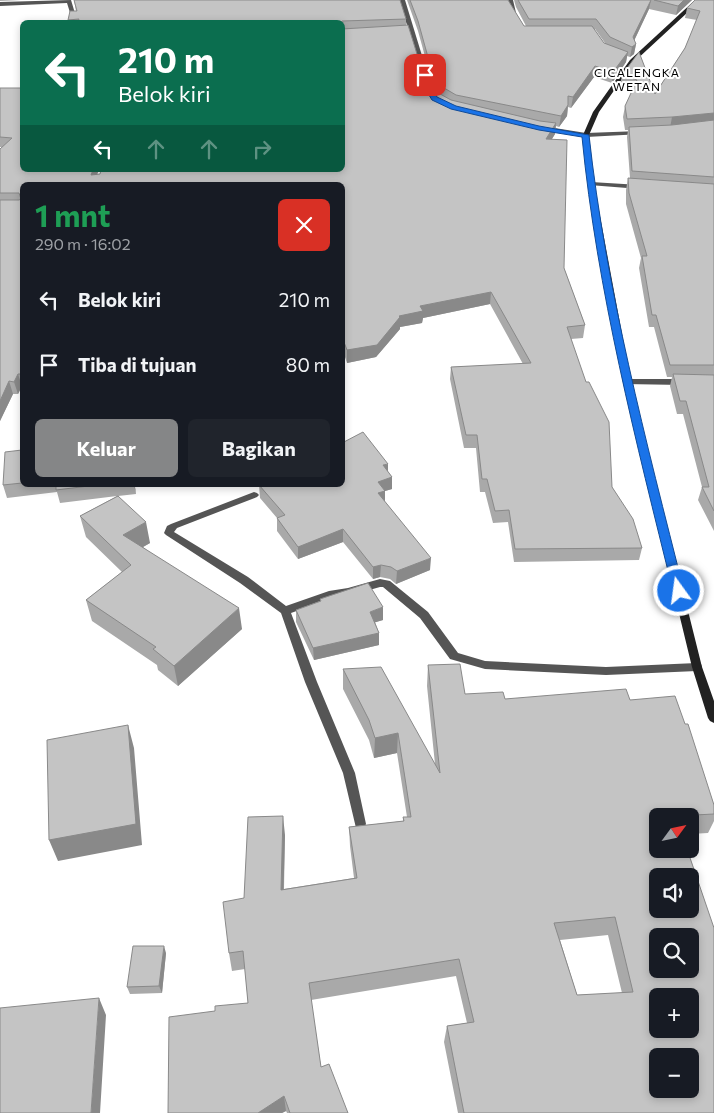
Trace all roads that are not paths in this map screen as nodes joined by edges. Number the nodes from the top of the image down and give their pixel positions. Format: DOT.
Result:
graph roads {
  1 [pos="402,0"];
  2 [pos="510,0"];
  3 [pos="698,0"];
  4 [pos="41,1"];
  5 [pos="0,4"];
  6 [pos="75,19"];
  7 [pos="520,25"];
  8 [pos="405,31"];
  9 [pos="413,31"];
  10 [pos="622,58"];
  11 [pos="632,61"];
  12 [pos="435,98"];
  13 [pos="531,126"];
  14 [pos="645,133"];
  15 [pos="586,135"];
  16 [pos="591,184"];
  17 [pos="648,188"];
  18 [pos="627,382"];
  19 [pos="695,382"];
  20 [pos="254,494"];
  21 [pos="285,611"];
  22 [pos="698,667"];
  23 [pos="714,718"];
  24 [pos="360,824"];
  1 -- 9 [label="street"];
  2 -- 7 [label="street"];
  3 -- 11 [label="main road"];
  4 -- 5 [label="street"];
  4 -- 6 [label="street"];
  8 -- 9 [label="street"];
  9 -- 12 [label="street"];
  10 -- 11 [label="street"];
  11 -- 15 [label="main road"];
  13 -- 15 [label="street"];
  14 -- 15 [label="street"];
  15 -- 16 [label="main road"];
  16 -- 17 [label="street"];
  16 -- 18 [label="main road"];
  18 -- 19 [label="street"];
  18 -- 22 [label="main road"];
  20 -- 21 [label="street"];
  21 -- 22 [label="street"];
  21 -- 24 [label="street"];
  22 -- 23 [label="main road"];
}
